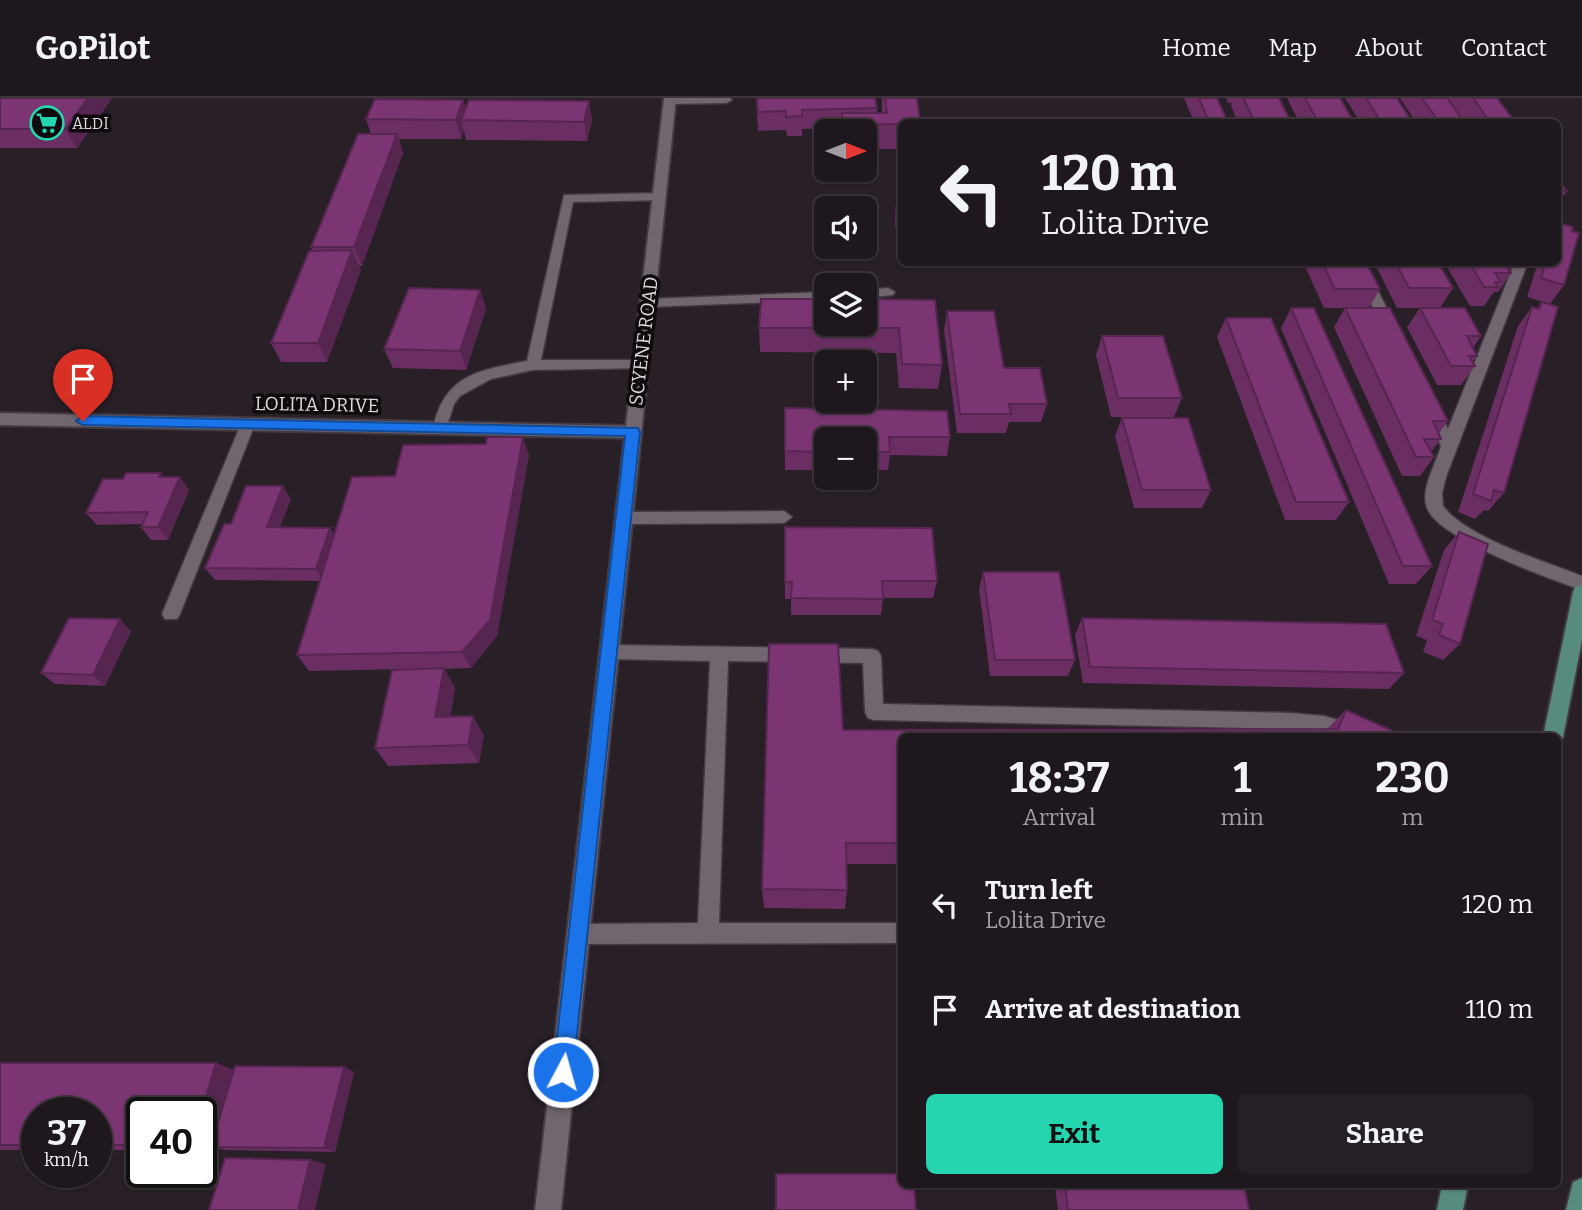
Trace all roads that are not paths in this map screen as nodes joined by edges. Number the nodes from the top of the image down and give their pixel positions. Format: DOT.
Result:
graph roads {
  1 [pos="670,100"];
  2 [pos="726,100"];
  3 [pos="659,197"];
  4 [pos="1358,266"];
  5 [pos="1520,266"];
  6 [pos="888,292"];
  7 [pos="877,293"];
  8 [pos="814,296"];
  9 [pos="648,303"];
  10 [pos="1400,348"];
  11 [pos="533,365"];
  12 [pos="642,365"];
  13 [pos="1425,397"];
  14 [pos="0,419"];
  15 [pos="248,424"];
  16 [pos="440,428"];
  17 [pos="633,432"];
  18 [pos="1449,446"];
  19 [pos="784,517"];
  20 [pos="625,518"];
  21 [pos="1582,583"];
  22 [pos="1582,592"];
  23 [pos="171,614"];
  24 [pos="610,652"];
  25 [pos="719,654"];
  26 [pos="1355,733"];
  27 [pos="1554,733"];
  28 [pos="708,933"];
  29 [pos="898,933"];
  30 [pos="579,934"];
  31 [pos="1454,1188"];
  32 [pos="1582,1191"];
  33 [pos="548,1210"];
  34 [pos="1450,1210"];
  35 [pos="1579,1210"];
  1 -- 2 [label="lane"];
  1 -- 3 [label="street, SCYENE ROAD"];
  3 -- 9 [label="street, SCYENE ROAD"];
  3 -- 11 [label="lane"];
  4 -- 10 [label="lane"];
  5 -- 18 [label="lane"];
  6 -- 7 [label="lane"];
  8 -- 9 [label="lane"];
  9 -- 12 [label="street, SCYENE ROAD"];
  11 -- 12 [label="lane"];
  11 -- 16 [label="lane"];
  12 -- 17 [label="street, SCYENE ROAD"];
  13 -- 18 [label="lane"];
  14 -- 15 [label="street, LOLITA DRIVE"];
  15 -- 16 [label="street, LOLITA DRIVE"];
  15 -- 23 [label="lane"];
  16 -- 17 [label="street, LOLITA DRIVE"];
  17 -- 20 [label="street, SCYENE ROAD"];
  18 -- 21 [label="lane"];
  19 -- 20 [label="lane"];
  20 -- 24 [label="street, SCYENE ROAD"];
  22 -- 27 [label="main road"];
  24 -- 25 [label="lane"];
  24 -- 30 [label="street, SCYENE ROAD"];
  25 -- 26 [label="lane"];
  25 -- 28 [label="lane"];
  28 -- 29 [label="lane"];
  28 -- 30 [label="lane"];
  30 -- 33 [label="street, SCYENE ROAD"];
  31 -- 34 [label="main road"];
  32 -- 35 [label="main road"];
}
